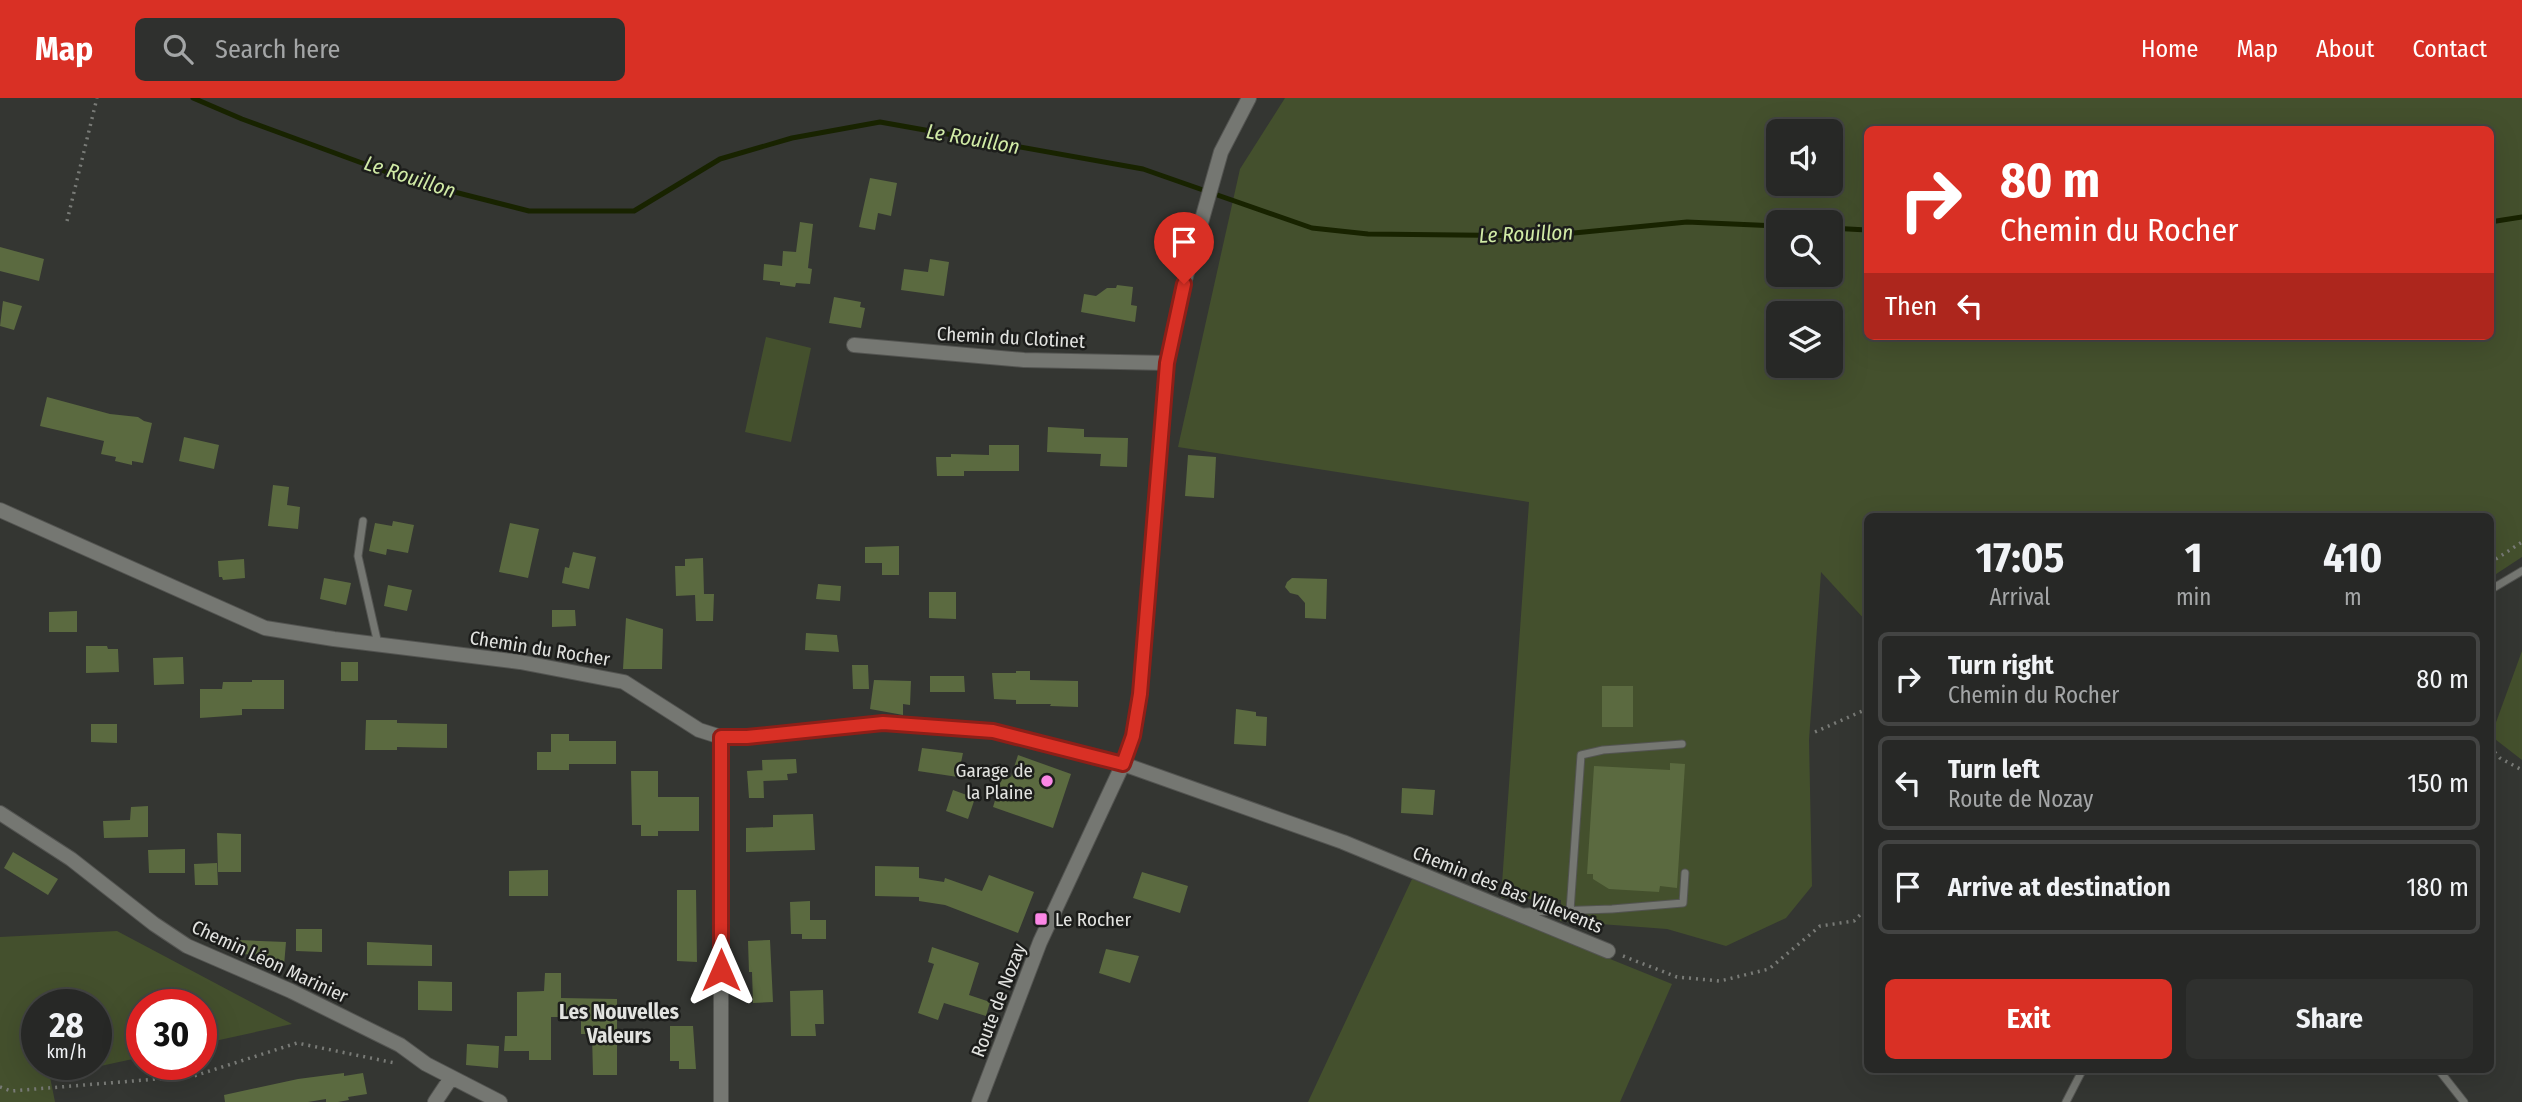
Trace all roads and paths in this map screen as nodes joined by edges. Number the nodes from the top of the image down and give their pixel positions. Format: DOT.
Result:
graph roads {
  1 [pos="97,98"];
  2 [pos="1249,98"];
  3 [pos="67,221"];
  4 [pos="854,345"];
  5 [pos="1167,363"];
  6 [pos="0,510"];
  7 [pos="363,521"];
  8 [pos="2522,542"];
  9 [pos="2494,560"];
  10 [pos="2522,571"];
  11 [pos="2494,588"];
  12 [pos="378,644"];
  13 [pos="1864,710"];
  14 [pos="1815,732"];
  15 [pos="721,737"];
  16 [pos="1682,744"];
  17 [pos="2494,751"];
  18 [pos="1123,764"];
  19 [pos="2522,770"];
  20 [pos="0,813"];
  21 [pos="1685,873"];
  22 [pos="1570,911"];
  23 [pos="1864,911"];
  24 [pos="1514,912"];
  25 [pos="1608,951"];
  26 [pos="426,1064"];
  27 [pos="2081,1073"];
  28 [pos="2441,1073"];
  29 [pos="451,1078"];
  30 [pos="0,1087"];
  31 [pos="435,1102"];
  32 [pos="500,1102"];
  33 [pos="721,1102"];
  34 [pos="979,1102"];
  35 [pos="2066,1102"];
  36 [pos="2464,1102"];
  1 -- 3 [label="path"];
  2 -- 5 [label="street, Route de Nozay"];
  4 -- 5 [label="street, Chemin du Clotinet"];
  5 -- 18 [label="street, Route de Nozay"];
  6 -- 12 [label="street, Chemin du Rocher"];
  7 -- 12 [label="lane"];
  8 -- 9 [label="path"];
  10 -- 11 [label="lane"];
  12 -- 15 [label="street, Chemin du Rocher"];
  13 -- 14 [label="path"];
  15 -- 18 [label="street, Chemin du Rocher"];
  15 -- 33 [label="street"];
  16 -- 22 [label="lane"];
  17 -- 19 [label="path"];
  18 -- 24 [label="street, Chemin des Bas Villevents"];
  18 -- 34 [label="street, Route de Nozay"];
  20 -- 26 [label="street, Chemin Léon Marinier"];
  21 -- 22 [label="lane"];
  22 -- 24 [label="lane"];
  23 -- 25 [label="path, Chemin des Bas Villevents"];
  24 -- 25 [label="street, Chemin des Bas Villevents"];
  26 -- 29 [label="street, Chemin Léon Marinier"];
  26 -- 30 [label="path"];
  27 -- 35 [label="lane"];
  28 -- 36 [label="lane"];
  29 -- 31 [label="street"];
  29 -- 32 [label="street, Chemin Léon Marinier"];
}
